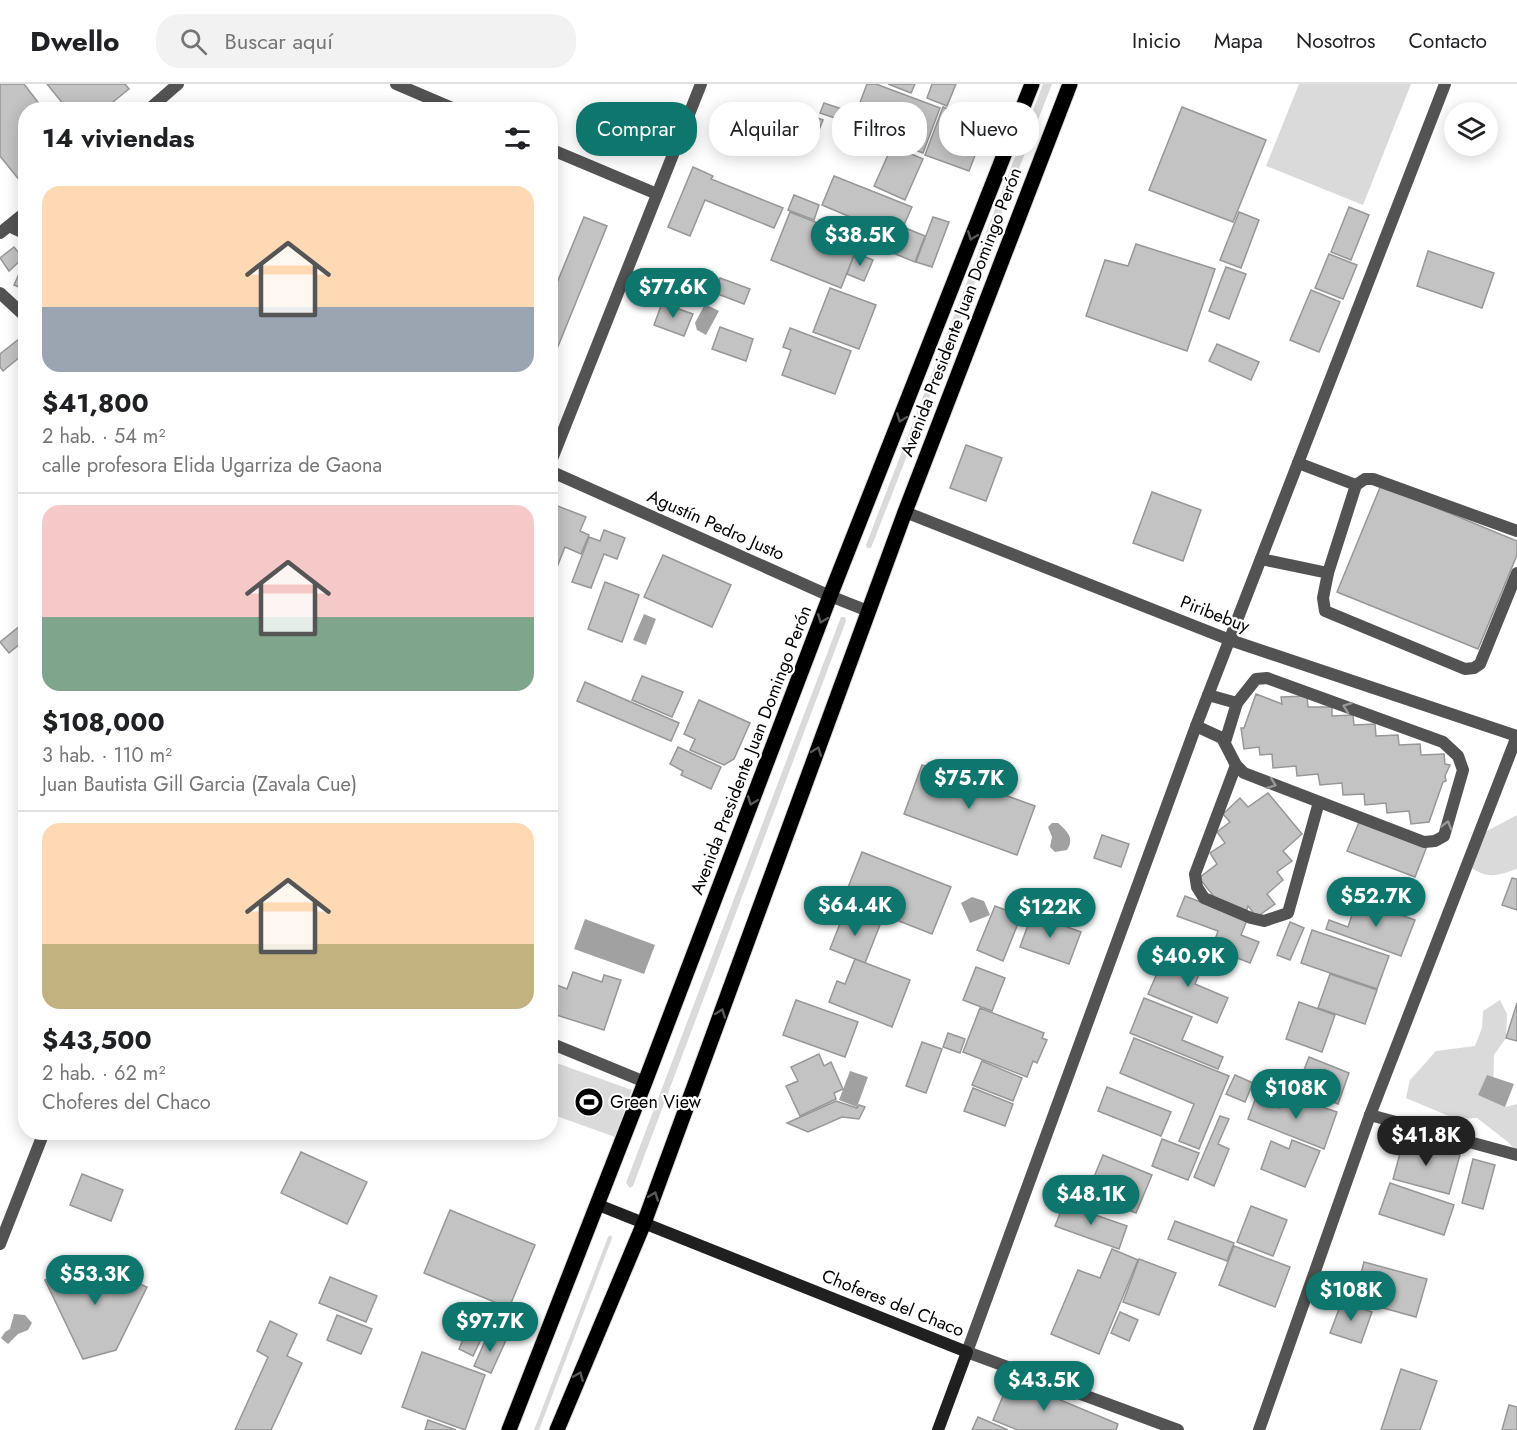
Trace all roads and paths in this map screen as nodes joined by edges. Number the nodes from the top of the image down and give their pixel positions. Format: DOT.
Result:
graph roads {
  1 [pos="178,84"];
  2 [pos="396,84"];
  3 [pos="701,84"];
  4 [pos="1032,84"];
  5 [pos="1070,84"];
  6 [pos="1445,84"];
  7 [pos="157,102"];
  8 [pos="438,102"];
  9 [pos="558,152"];
  10 [pos="657,194"];
  11 [pos="18,219"];
  12 [pos="5,230"];
  13 [pos="0,293"];
  14 [pos="18,310"];
  15 [pos="558,444"];
  16 [pos="1298,463"];
  17 [pos="558,475"];
  18 [pos="1356,485"];
  19 [pos="905,512"];
  20 [pos="1517,531"];
  21 [pos="1261,559"];
  22 [pos="1328,573"];
  23 [pos="1517,573"];
  24 [pos="830,596"];
  25 [pos="868,611"];
  26 [pos="1230,640"];
  27 [pos="1208,695"];
  28 [pos="1237,703"];
  29 [pos="1196,726"];
  30 [pos="1517,736"];
  31 [pos="1225,742"];
  32 [pos="1236,765"];
  33 [pos="1319,802"];
  34 [pos="558,1046"];
  35 [pos="645,1082"];
  36 [pos="1370,1115"];
  37 [pos="41,1140"];
  38 [pos="1517,1155"];
  39 [pos="596,1204"];
  40 [pos="644,1223"];
  41 [pos="0,1244"];
  42 [pos="967,1352"];
  43 [pos="509,1430"];
  44 [pos="557,1430"];
  45 [pos="938,1430"];
  46 [pos="1178,1430"];
  47 [pos="1259,1430"];
  1 -- 7 [label="street"];
  2 -- 8 [label="street"];
  3 -- 10 [label="street"];
  4 -- 24 [label="main road, Avenida Presidente Juan Domingo Perón, one-way"];
  5 -- 19 [label="main road, Avenida Presidente Juan Domingo Perón"];
  6 -- 16 [label="street"];
  9 -- 10 [label="street"];
  10 -- 15 [label="street"];
  11 -- 12 [label="street"];
  13 -- 14 [label="street"];
  16 -- 18 [label="street"];
  16 -- 21 [label="street"];
  17 -- 24 [label="street, Agustín Pedro Justo"];
  18 -- 20 [label="street"];
  18 -- 22 [label="street"];
  19 -- 25 [label="main road, Avenida Presidente Juan Domingo Perón"];
  19 -- 26 [label="street, Piribebuy"];
  21 -- 22 [label="street"];
  21 -- 26 [label="street"];
  22 -- 23 [label="street"];
  24 -- 25 [label="street, Agustín Pedro Justo"];
  24 -- 35 [label="main road, Avenida Presidente Juan Domingo Perón, one-way"];
  40 -- 25 [label="main road, Avenida Presidente Juan Domingo Perón, one-way"];
  26 -- 27 [label="street"];
  26 -- 30 [label="street, Piribebuy"];
  27 -- 28 [label="street"];
  27 -- 29 [label="street"];
  28 -- 31 [label="street"];
  33 -- 28 [label="street, one-way"];
  29 -- 31 [label="street"];
  29 -- 42 [label="street"];
  30 -- 36 [label="street"];
  31 -- 32 [label="street"];
  32 -- 33 [label="street, one-way"];
  32 -- 33 [label="street"];
  34 -- 35 [label="street"];
  35 -- 39 [label="main road, Avenida Presidente Juan Domingo Perón"];
  36 -- 38 [label="street"];
  36 -- 47 [label="street"];
  37 -- 41 [label="street"];
  39 -- 40 [label="main road, Choferes del Chaco"];
  39 -- 43 [label="main road, Avenida Presidente Juan Domingo Perón"];
  40 -- 42 [label="main road, Choferes del Chaco"];
  44 -- 40 [label="main road, Avenida Presidente Juan Domingo Perón, one-way"];
  42 -- 45 [label="main road"];
  42 -- 46 [label="street, Choferes del Chaco"];
}
